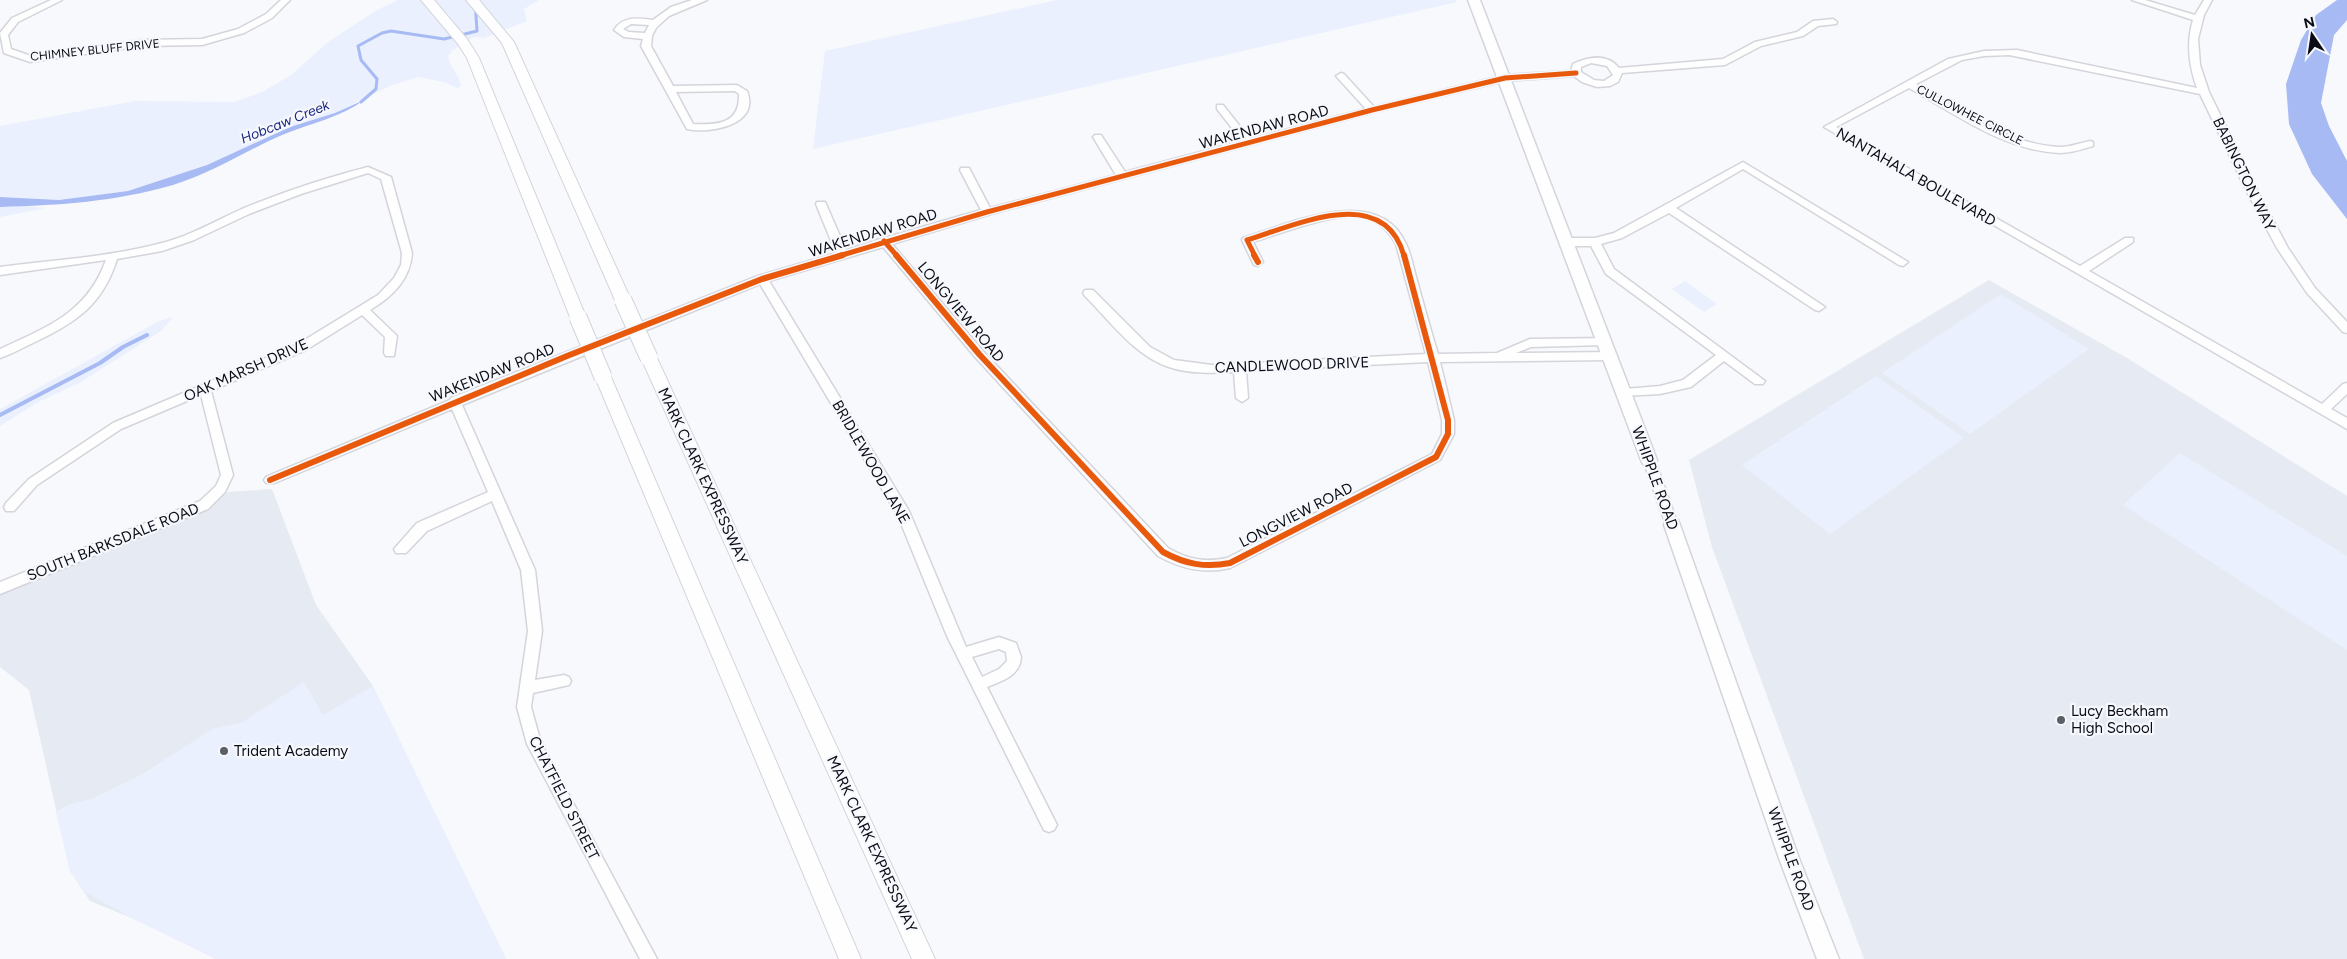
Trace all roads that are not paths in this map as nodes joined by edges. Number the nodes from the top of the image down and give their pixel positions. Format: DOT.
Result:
graph roads {
  1 [pos="58,0"];
  2 [pos="286,0"];
  3 [pos="428,0"];
  4 [pos="472,0"];
  5 [pos="704,0"];
  6 [pos="1474,0"];
  7 [pos="2136,0"];
  8 [pos="2208,0"];
  9 [pos="2197,18"];
  10 [pos="1833,22"];
  11 [pos="655,23"];
  12 [pos="646,36"];
  13 [pos="1617,70"];
  14 [pos="1576,73"];
  15 [pos="1341,76"];
  16 [pos="1505,78"];
  17 [pos="1909,84"];
  18 [pos="670,89"];
  19 [pos="2204,92"];
  20 [pos="1220,107"];
  21 [pos="1372,110"];
  22 [pos="1098,137"];
  23 [pos="1249,144"];
  24 [pos="2090,144"];
  25 [pos="965,170"];
  26 [pos="1123,177"];
  27 [pos="820,204"];
  28 [pos="1670,209"];
  29 [pos="988,212"];
  30 [pos="2128,240"];
  31 [pos="884,241"];
  32 [pos="1568,242"];
  33 [pos="1595,242"];
  34 [pos="842,254"];
  35 [pos="113,256"];
  36 [pos="1258,262"];
  37 [pos="1902,262"];
  38 [pos="0,271"];
  39 [pos="2081,271"];
  40 [pos="762,279"];
  41 [pos="1089,293"];
  42 [pos="1819,307"];
  43 [pos="362,309"];
  44 [pos="2347,330"];
  45 [pos="1605,341"];
  46 [pos="390,353"];
  47 [pos="0,354"];
  48 [pos="1611,356"];
  49 [pos="1723,356"];
  50 [pos="1493,357"];
  51 [pos="1434,358"];
  52 [pos="1240,369"];
  53 [pos="1758,381"];
  54 [pos="2347,387"];
  55 [pos="205,389"];
  56 [pos="1625,393"];
  57 [pos="1242,398"];
  58 [pos="455,401"];
  59 [pos="2323,410"];
  60 [pos="2347,424"];
  61 [pos="1649,460"];
  62 [pos="270,480"];
  63 [pos="496,494"];
  64 [pos="10,507"];
  65 [pos="1672,525"];
  66 [pos="401,549"];
  67 [pos="0,588"];
  68 [pos="963,654"];
  69 [pos="564,681"];
  70 [pos="978,685"];
  71 [pos="526,688"];
  72 [pos="1049,825"];
  73 [pos="648,959"];
  74 [pos="850,959"];
  75 [pos="924,959"];
  76 [pos="1828,959"];
  1 -- 2 [label="street, CHIMNEY BLUFF DRIVE"];
  3 -- 74 [label="highway, bridge"];
  4 -- 75 [label="highway, MARK CLARK EXPRESSWAY, bridge"];
  5 -- 11 [label="street"];
  6 -- 16 [label="main road, WHIPPLE ROAD"];
  7 -- 9 [label="street"];
  8 -- 9 [label="street, BABINGTON WAY"];
  9 -- 19 [label="street, BABINGTON WAY"];
  10 -- 13 [label="street"];
  11 -- 12 [label="street"];
  11 -- 12 [label="street"];
  12 -- 18 [label="street"];
  13 -- 14 [label="street"];
  13 -- 14 [label="street"];
  14 -- 16 [label="street, WAKENDAW ROAD"];
  15 -- 21 [label="street"];
  16 -- 21 [label="street, WAKENDAW ROAD"];
  16 -- 32 [label="main road, WHIPPLE ROAD"];
  17 -- 19 [label="street, NANTAHALA BOULEVARD"];
  17 -- 24 [label="street, CULLOWHEE CIRCLE"];
  17 -- 39 [label="street, NANTAHALA BOULEVARD"];
  18 -- 18 [label="street"];
  19 -- 44 [label="street, BABINGTON WAY"];
  20 -- 23 [label="street"];
  21 -- 23 [label="street, WAKENDAW ROAD"];
  22 -- 26 [label="street"];
  23 -- 26 [label="street, WAKENDAW ROAD"];
  25 -- 29 [label="street"];
  26 -- 29 [label="street, WAKENDAW ROAD"];
  27 -- 34 [label="street"];
  28 -- 33 [label="street"];
  28 -- 37 [label="street"];
  28 -- 42 [label="street"];
  29 -- 31 [label="street, WAKENDAW ROAD"];
  30 -- 39 [label="street"];
  31 -- 34 [label="street, WAKENDAW ROAD"];
  31 -- 51 [label="street, LONGVIEW ROAD"];
  32 -- 33 [label="street"];
  32 -- 45 [label="main road, WHIPPLE ROAD"];
  33 -- 49 [label="street"];
  34 -- 40 [label="street, WAKENDAW ROAD"];
  35 -- 38 [label="street, OAK MARSH DRIVE"];
  35 -- 43 [label="street, OAK MARSH DRIVE"];
  35 -- 47 [label="street"];
  36 -- 51 [label="street, LONGVIEW ROAD"];
  39 -- 59 [label="street, NANTAHALA BOULEVARD"];
  40 -- 58 [label="street, WAKENDAW ROAD"];
  40 -- 68 [label="street, BRIDLEWOOD LANE"];
  41 -- 52 [label="street, CANDLEWOOD DRIVE"];
  43 -- 46 [label="street"];
  43 -- 55 [label="street, OAK MARSH DRIVE"];
  45 -- 48 [label="main road, WHIPPLE ROAD"];
  45 -- 50 [label="street, CANDLEWOOD DRIVE"];
  48 -- 50 [label="street, CANDLEWOOD DRIVE"];
  48 -- 56 [label="main road, WHIPPLE ROAD"];
  49 -- 53 [label="street"];
  49 -- 56 [label="street"];
  50 -- 51 [label="street, CANDLEWOOD DRIVE"];
  51 -- 52 [label="street, CANDLEWOOD DRIVE"];
  52 -- 57 [label="street"];
  54 -- 59 [label="street"];
  55 -- 64 [label="street, OAK MARSH DRIVE"];
  55 -- 67 [label="street, SOUTH BARKSDALE ROAD"];
  56 -- 61 [label="main road, WHIPPLE ROAD"];
  58 -- 62 [label="street, WAKENDAW ROAD"];
  58 -- 63 [label="street, CHATFIELD STREET"];
  59 -- 60 [label="street, NANTAHALA BOULEVARD"];
  61 -- 65 [label="street, WHIPPLE ROAD"];
  63 -- 66 [label="street"];
  63 -- 71 [label="street, CHATFIELD STREET"];
  65 -- 76 [label="main road, WHIPPLE ROAD"];
  68 -- 70 [label="street, BRIDLEWOOD LANE"];
  68 -- 70 [label="street"];
  69 -- 71 [label="street"];
  70 -- 72 [label="street, BRIDLEWOOD LANE"];
  71 -- 73 [label="street, CHATFIELD STREET"];
}
